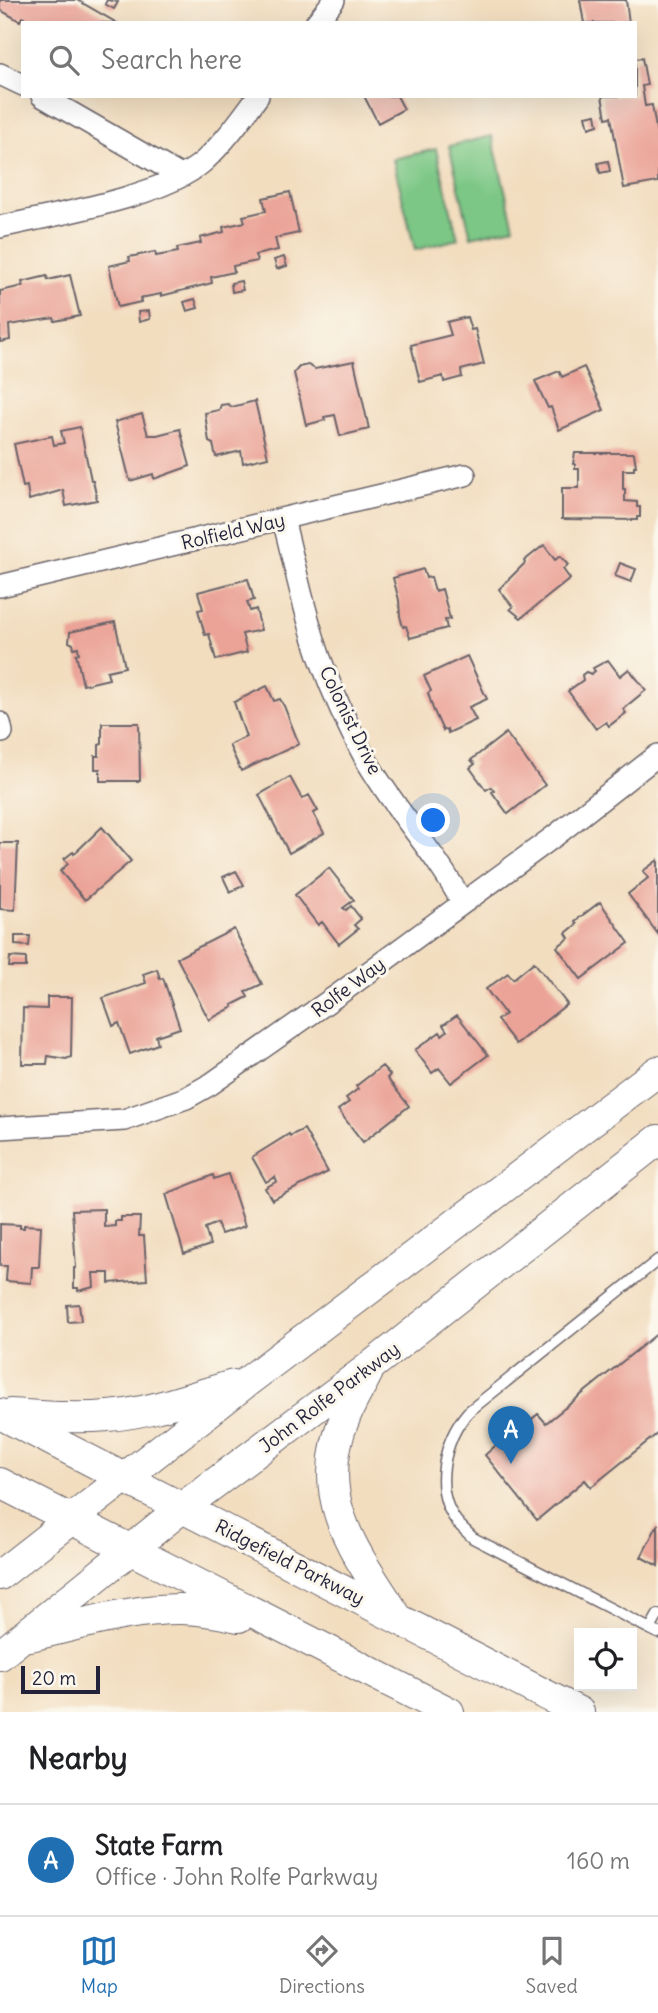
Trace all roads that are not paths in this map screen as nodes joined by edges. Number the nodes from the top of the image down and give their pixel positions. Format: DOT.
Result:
graph roads {
  1 [pos="334,0"];
  2 [pos="318,21"];
  3 [pos="0,74"];
  4 [pos="21,84"];
  5 [pos="45,98"];
  6 [pos="256,98"];
  7 [pos="181,176"];
  8 [pos="0,228"];
  9 [pos="465,475"];
  10 [pos="283,519"];
  11 [pos="0,586"];
  12 [pos="658,755"];
  13 [pos="462,902"];
  14 [pos="658,1071"];
  15 [pos="0,1128"];
  16 [pos="658,1140"];
  17 [pos="658,1260"];
  18 [pos="371,1366"];
  19 [pos="248,1381"];
  20 [pos="0,1414"];
  21 [pos="126,1478"];
  22 [pos="0,1483"];
  23 [pos="183,1507"];
  24 [pos="71,1519"];
  25 [pos="131,1550"];
  26 [pos="0,1575"];
  27 [pos="658,1615"];
  28 [pos="397,1618"];
  29 [pos="274,1624"];
  30 [pos="654,1631"];
  31 [pos="11,1646"];
  32 [pos="449,1712"];
  33 [pos="579,1712"];
  1 -- 2 [label="street"];
  3 -- 4 [label="street"];
  5 -- 7 [label="street"];
  6 -- 7 [label="street"];
  7 -- 8 [label="street"];
  9 -- 10 [label="street, Rolfield Way"];
  10 -- 11 [label="street, Rolfield Way"];
  10 -- 13 [label="street, Colonist Drive"];
  12 -- 13 [label="street, Rolfe Way"];
  13 -- 15 [label="street, Rolfe Way"];
  14 -- 19 [label="main road"];
  16 -- 18 [label="main road, John Rolfe Parkway"];
  17 -- 30 [label="lane"];
  18 -- 23 [label="main road, John Rolfe Parkway"];
  18 -- 28 [label="main road"];
  19 -- 20 [label="main road"];
  19 -- 21 [label="main road"];
  20 -- 21 [label="main road, Ridgefield Parkway"];
  21 -- 23 [label="main road, Ridgefield Parkway"];
  21 -- 24 [label="main road"];
  22 -- 24 [label="main road"];
  23 -- 25 [label="main road, John Rolfe Parkway"];
  23 -- 28 [label="main road, Ridgefield Parkway"];
  24 -- 25 [label="main road"];
  24 -- 26 [label="main road"];
  25 -- 29 [label="main road"];
  25 -- 31 [label="main road, John Rolfe Parkway"];
  27 -- 30 [label="lane"];
  28 -- 33 [label="main road, Ridgefield Parkway"];
  29 -- 31 [label="main road"];
  29 -- 32 [label="main road"];
}
